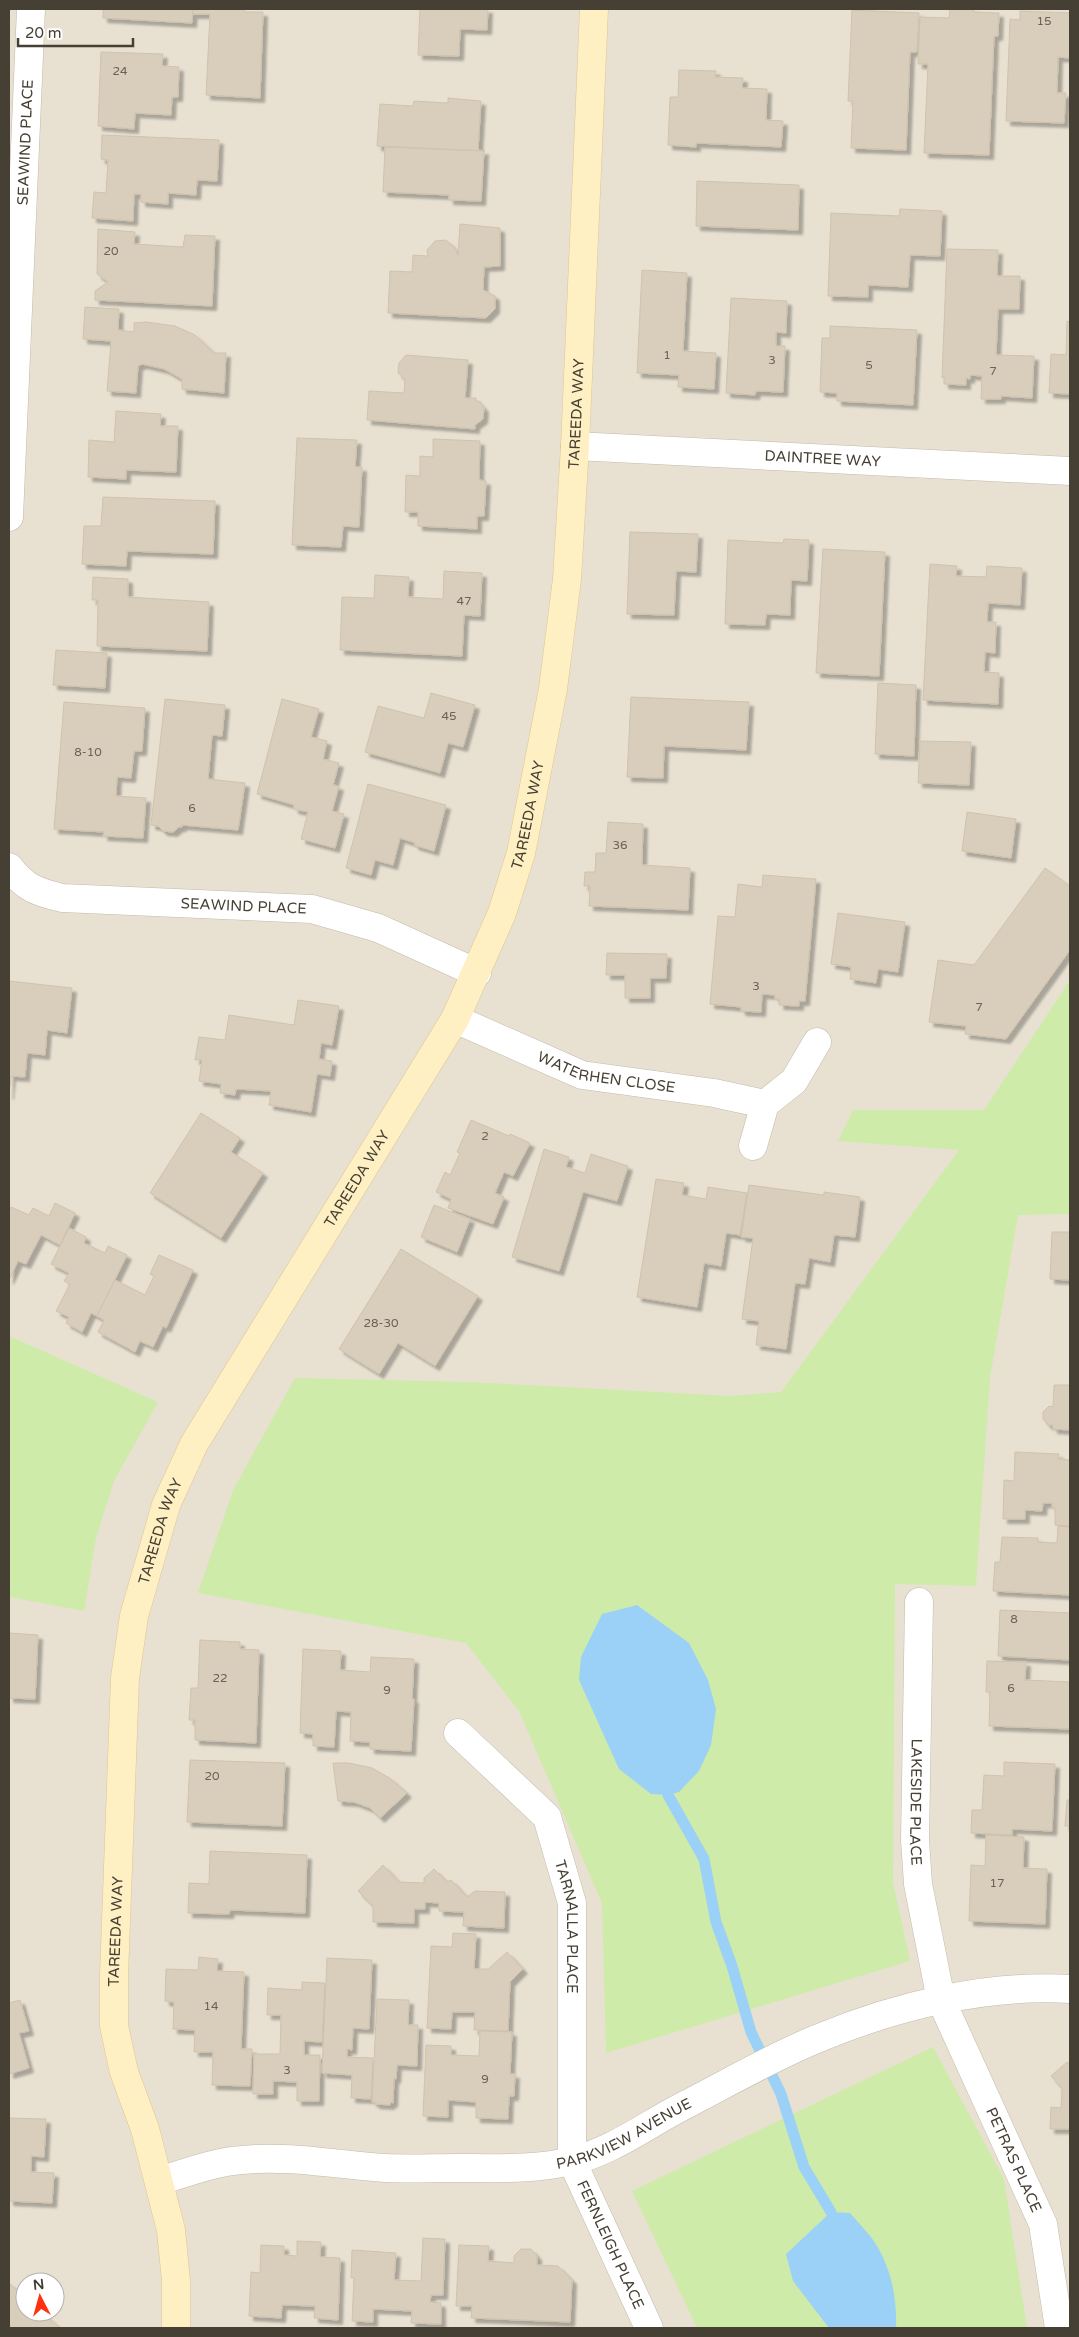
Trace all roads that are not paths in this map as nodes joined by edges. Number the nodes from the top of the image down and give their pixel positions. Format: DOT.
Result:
graph roads {
  1 [pos="31,9"];
  2 [pos="594,9"];
  3 [pos="575,446"];
  4 [pos="1070,472"];
  5 [pos="9,517"];
  6 [pos="9,867"];
  7 [pos="477,974"];
  8 [pos="455,1020"];
  9 [pos="817,1042"];
  10 [pos="766,1104"];
  11 [pos="753,1146"];
  12 [pos="919,1602"];
  13 [pos="458,1733"];
  14 [pos="1070,1989"];
  15 [pos="941,2000"];
  16 [pos="572,2161"];
  17 [pos="159,2181"];
  18 [pos="176,2328"];
  19 [pos="649,2328"];
  20 [pos="1059,2328"];
  1 -- 5 [label="street, SEAWIND PLACE"];
  2 -- 3 [label="street, TAREEDA WAY"];
  3 -- 4 [label="street, DAINTREE WAY"];
  3 -- 7 [label="street, TAREEDA WAY"];
  6 -- 7 [label="street, SEAWIND PLACE"];
  7 -- 8 [label="street, TAREEDA WAY"];
  8 -- 10 [label="street, WATERHEN CLOSE"];
  8 -- 17 [label="street, TAREEDA WAY"];
  9 -- 10 [label="street"];
  10 -- 11 [label="street"];
  12 -- 15 [label="street, LAKESIDE PLACE"];
  13 -- 16 [label="street, TARNALLA PLACE"];
  14 -- 15 [label="street, PARKVIEW AVENUE"];
  15 -- 16 [label="street, PARKVIEW AVENUE"];
  15 -- 20 [label="street, PETRAS PLACE"];
  16 -- 17 [label="street, PARKVIEW AVENUE"];
  16 -- 19 [label="street, FERNLEIGH PLACE"];
  17 -- 18 [label="street, TAREEDA WAY"];
}
